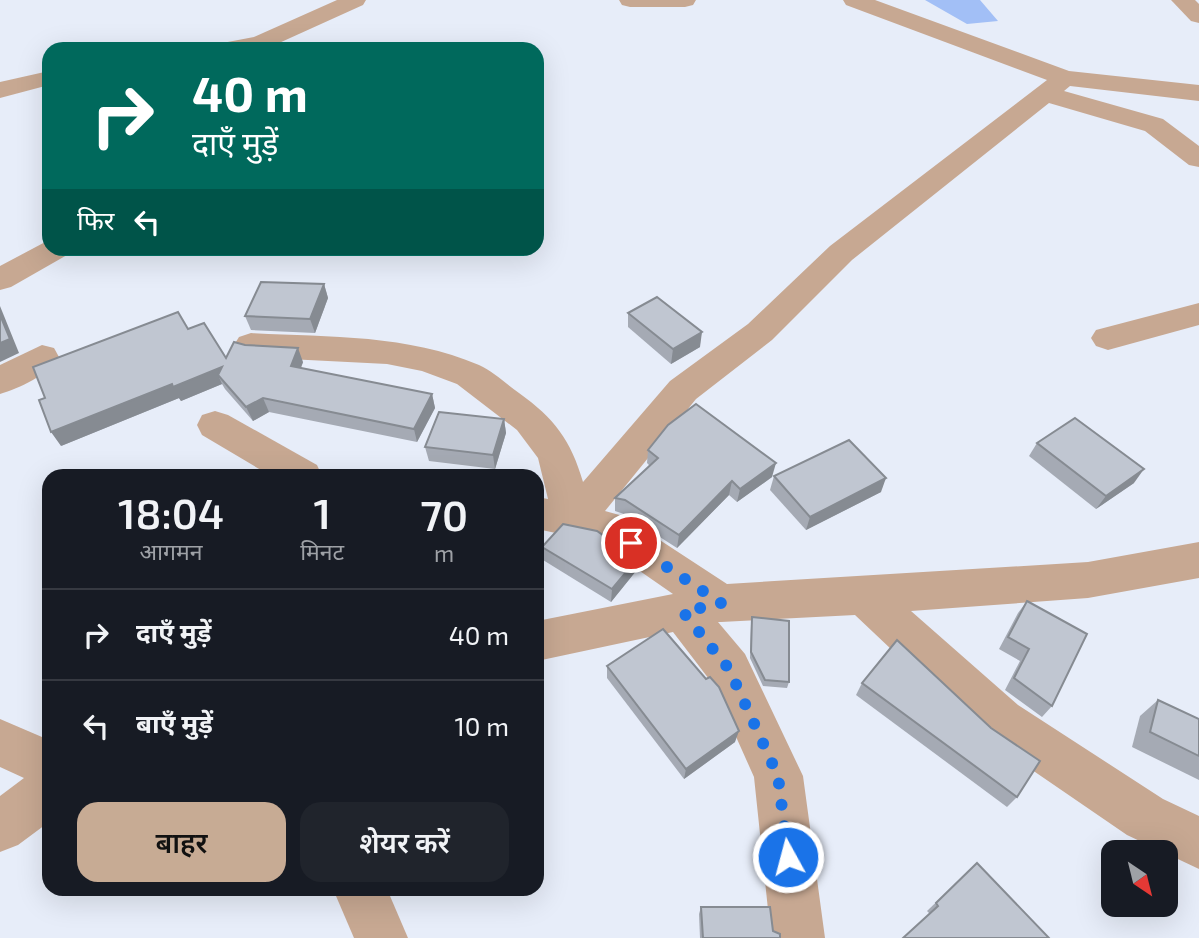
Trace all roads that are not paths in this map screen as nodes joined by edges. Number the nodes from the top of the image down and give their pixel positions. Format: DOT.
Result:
graph roads {
  1 [pos="355,0"];
  2 [pos="630,0"];
  3 [pos="685,0"];
  4 [pos="854,0"];
  5 [pos="1182,0"];
  6 [pos="1199,16"];
  7 [pos="262,42"];
  8 [pos="42,80"];
  9 [pos="1055,86"];
  10 [pos="0,90"];
  11 [pos="1199,93"];
  12 [pos="1199,159"];
  13 [pos="42,256"];
  14 [pos="0,280"];
  15 [pos="1199,314"];
  16 [pos="1108,338"];
  17 [pos="251,345"];
  18 [pos="42,357"];
  19 [pos="0,381"];
  20 [pos="215,425"];
  21 [pos="291,469"];
  22 [pos="555,517"];
  23 [pos="1199,560"];
  24 [pos="864,596"];
  25 [pos="702,607"];
  26 [pos="544,640"];
  27 [pos="0,741"];
  28 [pos="42,762"];
  29 [pos="42,795"];
  30 [pos="0,827"];
  31 [pos="1199,843"];
  32 [pos="363,896"];
  33 [pos="381,938"];
  34 [pos="798,938"];
  1 -- 7 [label="street"];
  2 -- 3 [label="street"];
  4 -- 9 [label="street"];
  5 -- 6 [label="street"];
  8 -- 10 [label="street"];
  9 -- 11 [label="street"];
  9 -- 12 [label="street"];
  9 -- 22 [label="street"];
  13 -- 14 [label="street"];
  15 -- 16 [label="street"];
  17 -- 22 [label="street"];
  18 -- 19 [label="street"];
  20 -- 21 [label="street"];
  22 -- 25 [label="street"];
  23 -- 24 [label="street"];
  24 -- 25 [label="street"];
  24 -- 31 [label="street"];
  25 -- 26 [label="street"];
  25 -- 34 [label="street"];
  27 -- 28 [label="street"];
  29 -- 30 [label="street"];
  32 -- 33 [label="street"];
}
